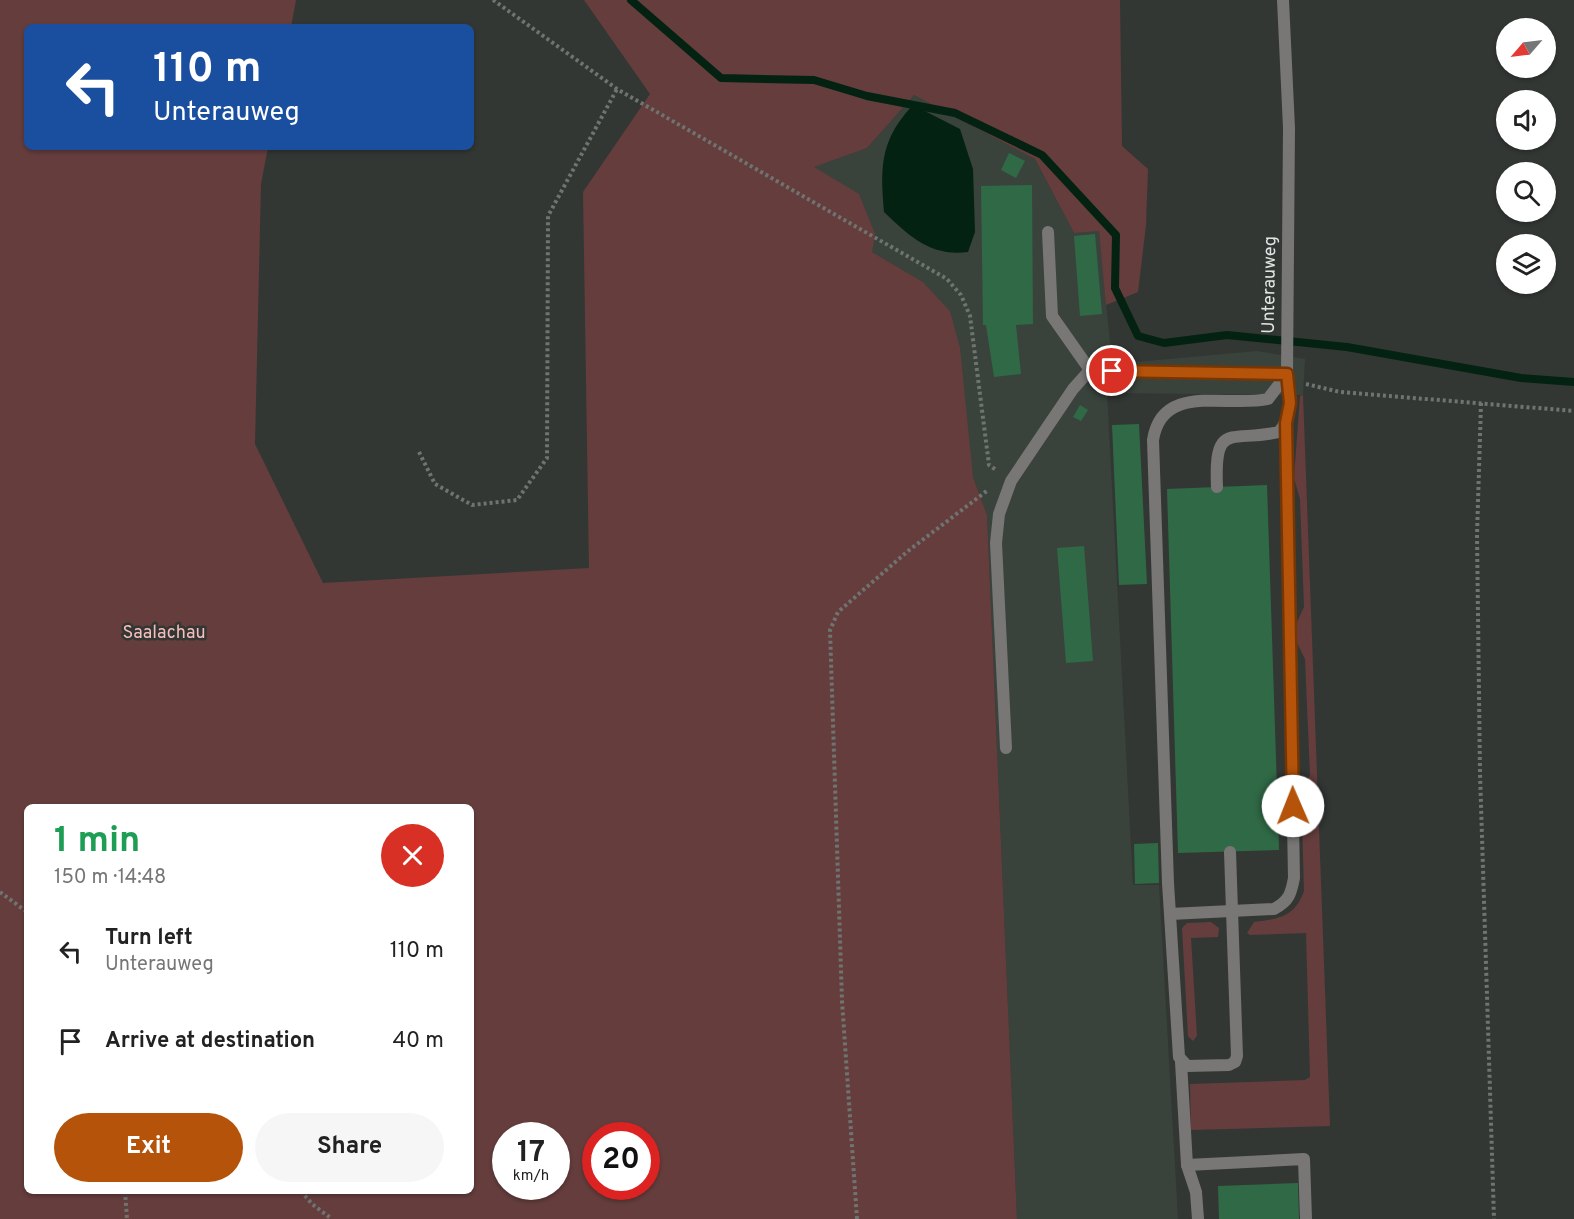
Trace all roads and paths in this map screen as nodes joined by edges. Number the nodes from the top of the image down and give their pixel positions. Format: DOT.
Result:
graph roads {
  1 [pos="493,0"];
  2 [pos="1283,0"];
  3 [pos="617,89"];
  4 [pos="1048,232"];
  5 [pos="1090,370"];
  6 [pos="1287,374"];
  7 [pos="1481,403"];
  8 [pos="1574,411"];
  9 [pos="1286,423"];
  10 [pos="419,452"];
  11 [pos="1011,481"];
  12 [pos="1217,487"];
  13 [pos="1006,748"];
  14 [pos="1230,852"];
  15 [pos="0,892"];
  16 [pos="24,910"];
  17 [pos="1232,911"];
  18 [pos="1170,914"];
  19 [pos="1181,1062"];
  20 [pos="1187,1165"];
  21 [pos="125,1194"];
  22 [pos="304,1194"];
  23 [pos="127,1219"];
  24 [pos="332,1219"];
  25 [pos="857,1219"];
  26 [pos="1198,1219"];
  27 [pos="1306,1219"];
  28 [pos="1494,1219"];
  1 -- 3 [label="path"];
  2 -- 6 [label="street, Unterauweg"];
  3 -- 10 [label="path"];
  3 -- 11 [label="path"];
  4 -- 5 [label="street"];
  5 -- 6 [label="street"];
  5 -- 11 [label="street"];
  6 -- 7 [label="path"];
  6 -- 9 [label="street, Unterauweg"];
  6 -- 18 [label="street"];
  7 -- 8 [label="path"];
  7 -- 28 [label="path"];
  9 -- 12 [label="street"];
  9 -- 17 [label="street, Unterauweg"];
  11 -- 13 [label="street"];
  11 -- 25 [label="path"];
  14 -- 17 [label="street"];
  15 -- 16 [label="path"];
  17 -- 18 [label="street"];
  17 -- 19 [label="street"];
  18 -- 19 [label="street"];
  19 -- 20 [label="street"];
  20 -- 26 [label="street"];
  20 -- 27 [label="street"];
  21 -- 23 [label="path"];
  22 -- 24 [label="path"];
}
